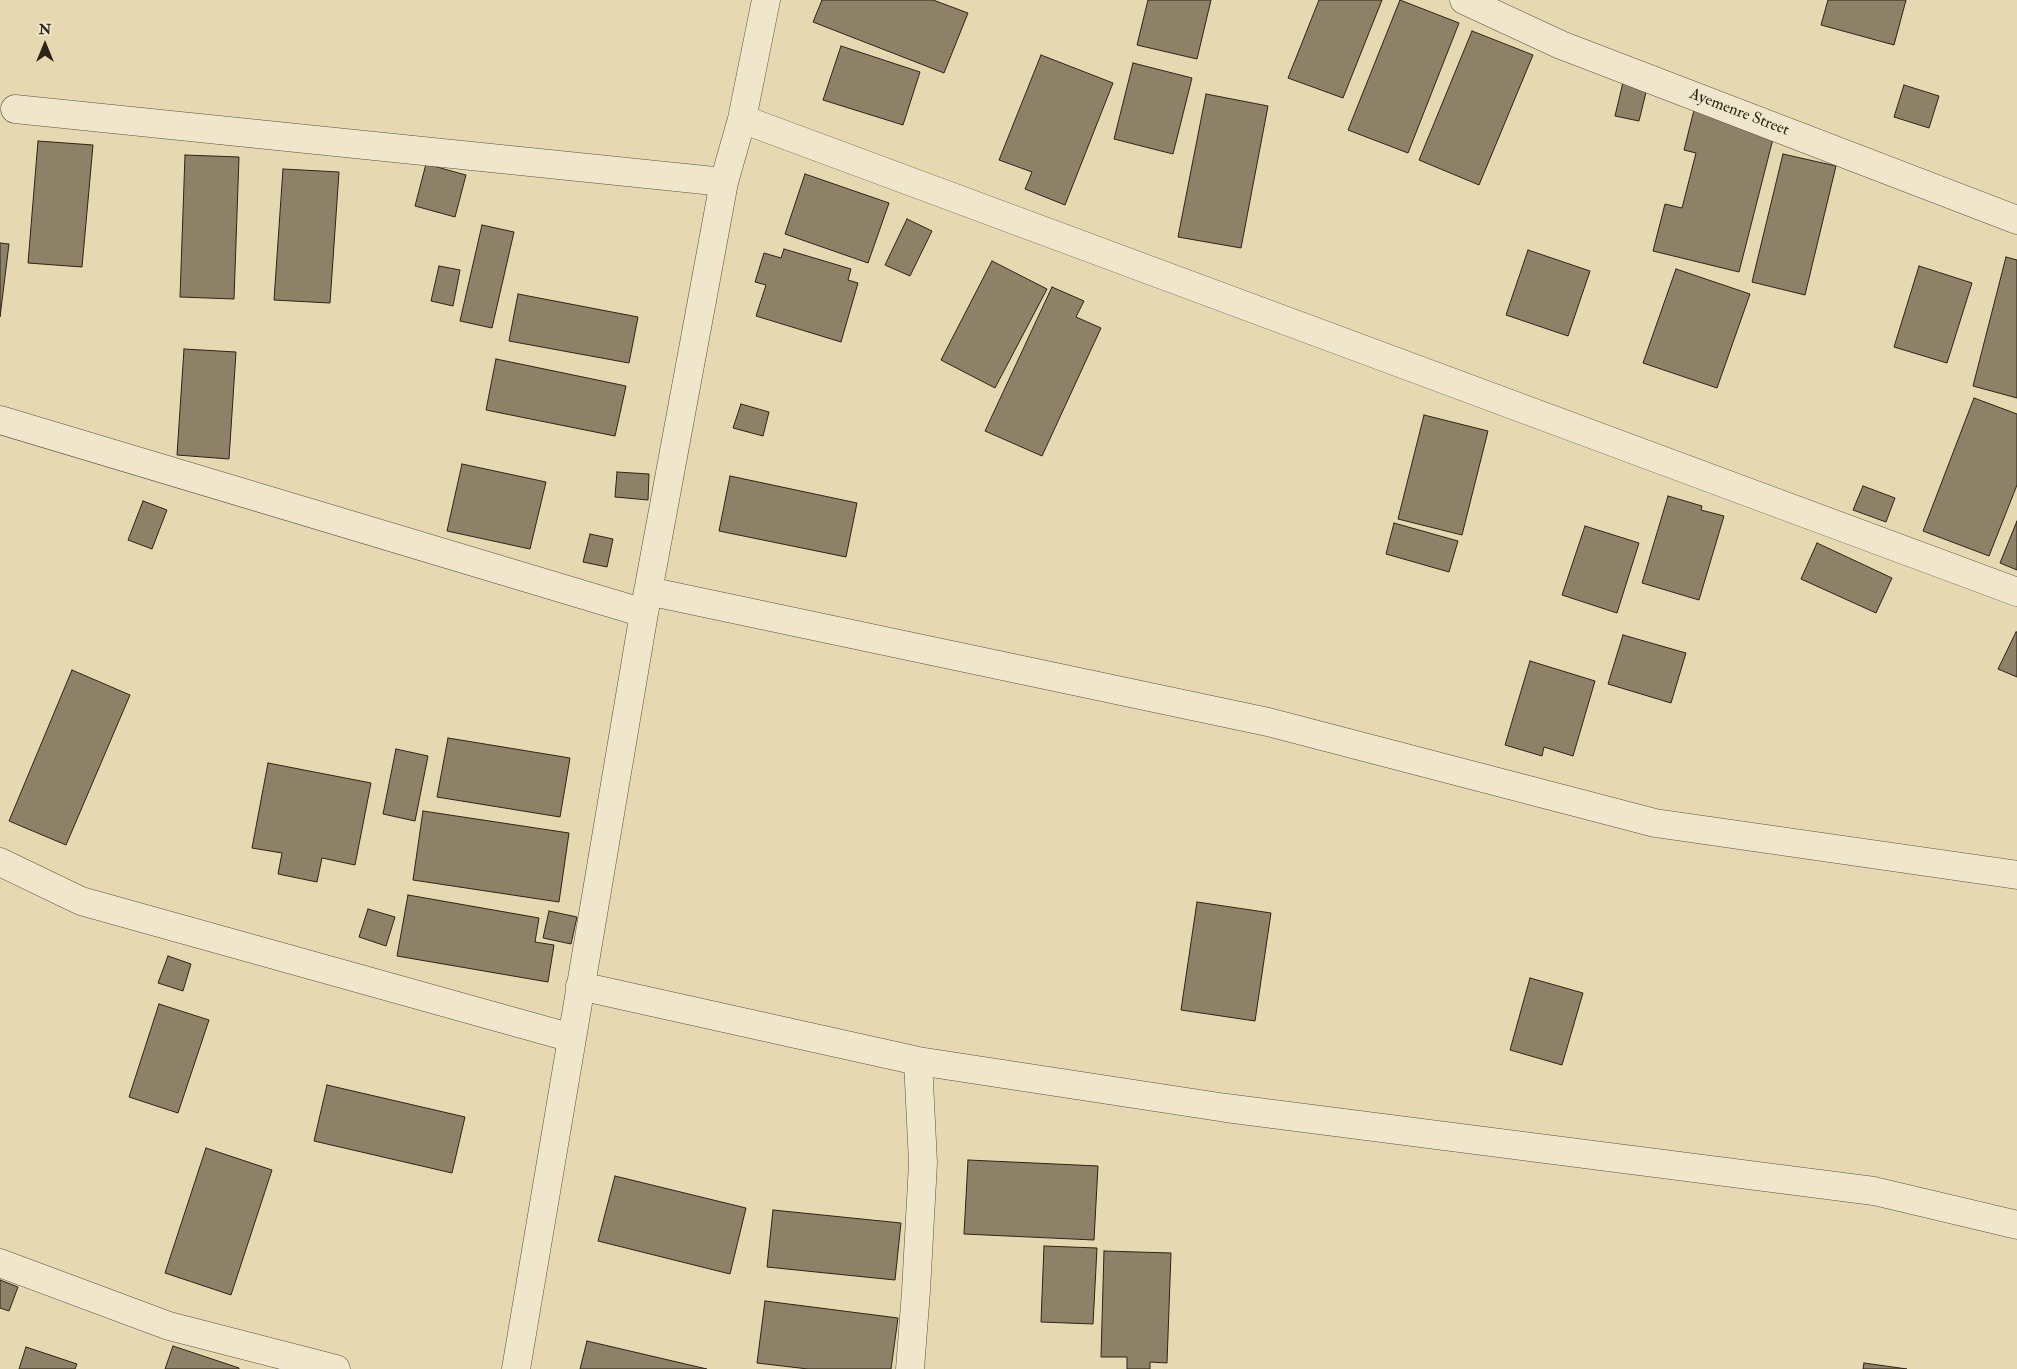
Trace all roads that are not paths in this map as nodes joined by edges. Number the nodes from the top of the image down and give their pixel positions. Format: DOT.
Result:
graph roads {
  1 [pos="766,0"];
  2 [pos="1464,0"];
  3 [pos="15,108"];
  4 [pos="742,119"];
  5 [pos="724,182"];
  6 [pos="2017,220"];
  7 [pos="0,420"];
  8 [pos="2017,592"];
  9 [pos="646,602"];
  10 [pos="0,862"];
  11 [pos="2017,875"];
  12 [pos="580,986"];
  13 [pos="572,1038"];
  14 [pos="918,1061"];
  15 [pos="2017,1225"];
  16 [pos="0,1263"];
  17 [pos="336,1369"];
  18 [pos="516,1369"];
  19 [pos="910,1369"];
  1 -- 4 [label="street"];
  2 -- 6 [label="street, Ayemenre Street"];
  3 -- 5 [label="street"];
  4 -- 5 [label="street"];
  4 -- 8 [label="street"];
  5 -- 9 [label="street"];
  7 -- 9 [label="street"];
  9 -- 11 [label="street"];
  9 -- 12 [label="street"];
  10 -- 13 [label="street"];
  12 -- 13 [label="street"];
  12 -- 14 [label="street"];
  13 -- 18 [label="street"];
  14 -- 15 [label="street"];
  14 -- 19 [label="street"];
  16 -- 17 [label="street"];
}
